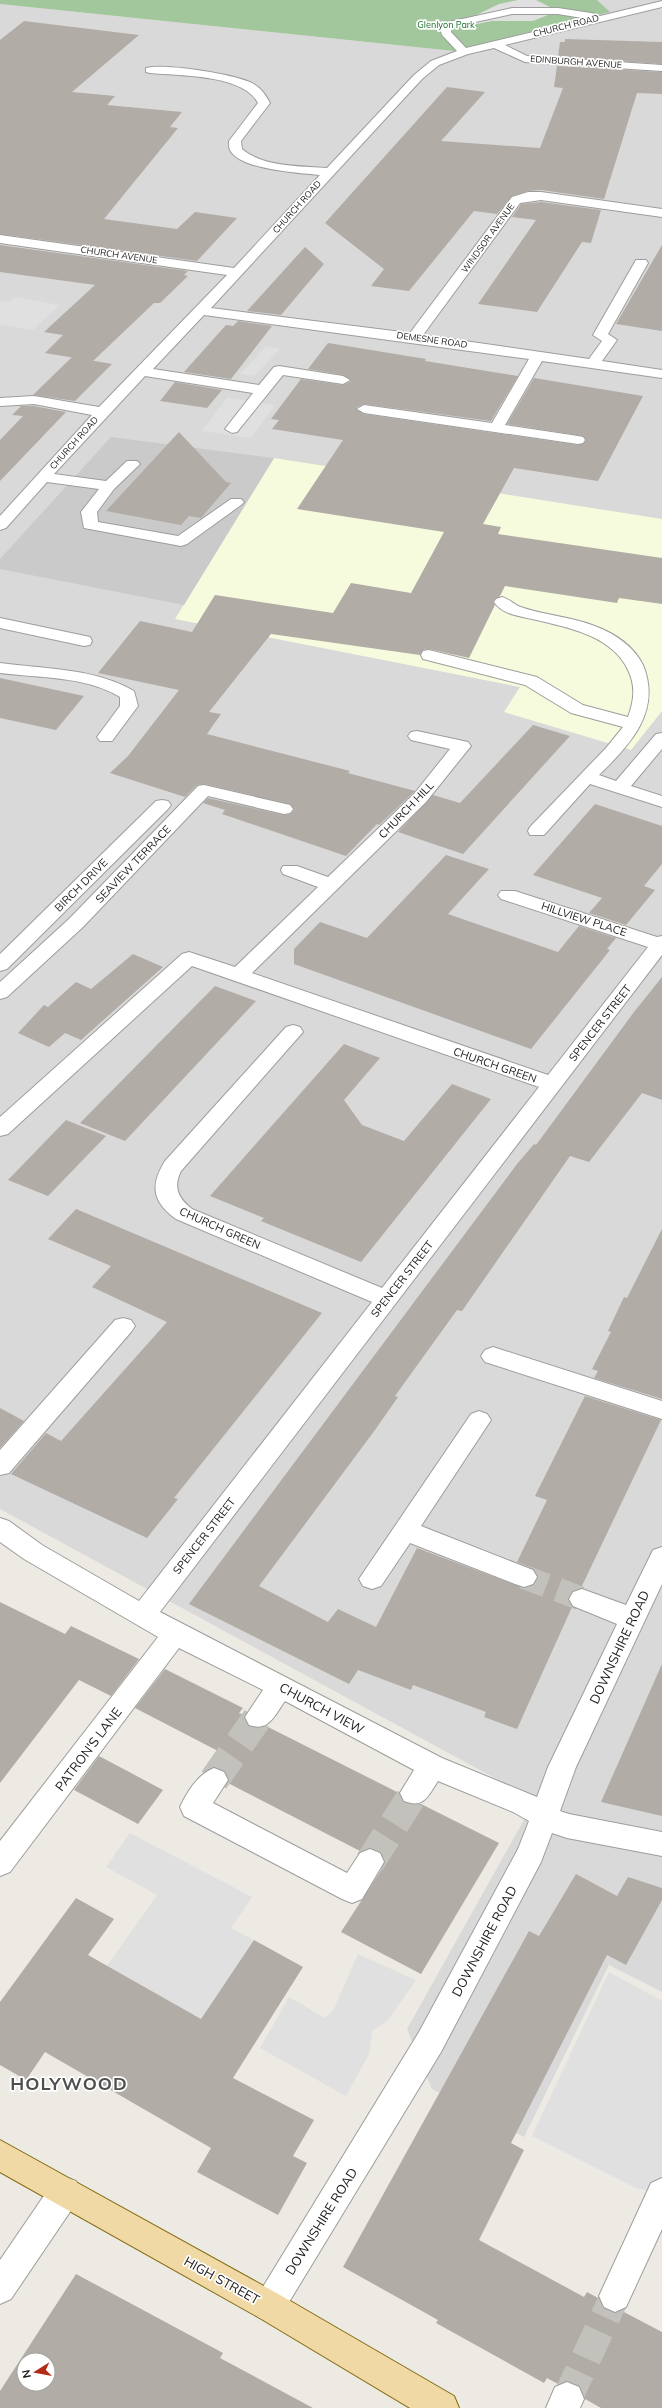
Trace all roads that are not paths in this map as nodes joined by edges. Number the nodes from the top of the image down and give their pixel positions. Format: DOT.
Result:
graph roads {
  1 [pos="662,4"];
  2 [pos="602,17"];
  3 [pos="494,44"];
  4 [pos="464,52"];
  5 [pos="662,68"];
  6 [pos="150,70"];
  7 [pos="328,172"];
  8 [pos="662,213"];
  9 [pos="0,238"];
  10 [pos="641,263"];
  11 [pos="237,272"];
  12 [pos="201,311"];
  13 [pos="414,338"];
  14 [pos="538,356"];
  15 [pos="593,364"];
  16 [pos="141,371"];
  17 [pos="662,374"];
  18 [pos="343,380"];
  19 [pos="263,390"];
  20 [pos="0,402"];
  21 [pos="364,409"];
  22 [pos="102,412"];
  23 [pos="496,428"];
  24 [pos="232,429"];
  25 [pos="578,440"];
  26 [pos="132,464"];
  27 [pos="43,477"];
  28 [pos="109,486"];
  29 [pos="236,502"];
  30 [pos="0,525"];
  31 [pos="502,602"];
  32 [pos="0,623"];
  33 [pos="84,641"];
  34 [pos="429,655"];
  35 [pos="0,668"];
  36 [pos="633,724"];
  37 [pos="417,736"];
  38 [pos="106,737"];
  39 [pos="662,738"];
  40 [pos="587,777"];
  41 [pos="619,788"];
  42 [pos="662,802"];
  43 [pos="162,806"];
  44 [pos="284,808"];
  45 [pos="537,831"];
  46 [pos="290,870"];
  47 [pos="331,885"];
  48 [pos="508,894"];
  49 [pos="661,943"];
  50 [pos="0,965"];
  51 [pos="240,974"];
  52 [pos="0,993"];
  53 [pos="293,1032"];
  54 [pos="552,1084"];
  55 [pos="0,1129"];
  56 [pos="387,1299"];
  57 [pos="123,1326"];
  58 [pos="493,1356"];
  59 [pos="662,1410"];
  60 [pos="479,1420"];
  61 [pos="0,1466"];
  62 [pos="0,1528"];
  63 [pos="404,1530"];
  64 [pos="662,1557"];
  65 [pos="524,1577"];
  66 [pos="372,1579"];
  67 [pos="582,1599"];
  68 [pos="142,1616"];
  69 [pos="632,1619"];
  70 [pos="175,1634"];
  71 [pos="281,1686"];
  72 [pos="258,1717"];
  73 [pos="432,1766"];
  74 [pos="214,1780"];
  75 [pos="414,1793"];
  76 [pos="545,1817"];
  77 [pos="662,1844"];
  78 [pos="370,1862"];
  79 [pos="0,1863"];
  80 [pos="0,2155"];
  81 [pos="65,2192"];
  82 [pos="662,2194"];
  83 [pos="0,2288"];
  84 [pos="615,2296"];
  85 [pos="269,2306"];
  86 [pos="442,2408"];
  1 -- 2 [label="street, CHURCH ROAD"];
  2 -- 3 [label="street, CHURCH ROAD"];
  2 -- 4 [label="street"];
  3 -- 4 [label="street, CHURCH ROAD"];
  3 -- 5 [label="street, EDINBURGH AVENUE"];
  4 -- 7 [label="street, CHURCH ROAD"];
  6 -- 7 [label="street"];
  7 -- 11 [label="street, CHURCH ROAD"];
  8 -- 13 [label="street, WINDSOR AVENUE"];
  9 -- 11 [label="street, CHURCH AVENUE"];
  10 -- 15 [label="street"];
  11 -- 12 [label="street, CHURCH ROAD"];
  12 -- 13 [label="street, DEMESNE ROAD"];
  12 -- 16 [label="street, CHURCH ROAD"];
  13 -- 14 [label="street, DEMESNE ROAD"];
  14 -- 15 [label="street, DEMESNE ROAD"];
  14 -- 23 [label="street"];
  15 -- 17 [label="street, DEMESNE ROAD"];
  16 -- 19 [label="street"];
  16 -- 22 [label="street, CHURCH ROAD"];
  18 -- 19 [label="street"];
  19 -- 24 [label="street"];
  20 -- 22 [label="street"];
  21 -- 23 [label="street"];
  22 -- 27 [label="street, CHURCH ROAD"];
  23 -- 25 [label="street"];
  26 -- 28 [label="street"];
  27 -- 28 [label="street"];
  27 -- 30 [label="street, CHURCH ROAD"];
  28 -- 29 [label="street"];
  31 -- 36 [label="street"];
  32 -- 33 [label="street"];
  34 -- 36 [label="street"];
  35 -- 38 [label="street"];
  36 -- 40 [label="street"];
  37 -- 47 [label="street, CHURCH HILL"];
  39 -- 41 [label="street"];
  40 -- 41 [label="street"];
  40 -- 45 [label="street"];
  41 -- 42 [label="street"];
  43 -- 50 [label="street, BIRCH DRIVE"];
  44 -- 52 [label="street, SEAVIEW TERRACE"];
  46 -- 47 [label="street"];
  47 -- 51 [label="street, CHURCH HILL"];
  48 -- 49 [label="street, HILLVIEW PLACE"];
  49 -- 54 [label="street, SPENCER STREET"];
  51 -- 54 [label="street, CHURCH GREEN"];
  51 -- 55 [label="street, CHURCH GREEN"];
  53 -- 56 [label="street, CHURCH GREEN"];
  54 -- 56 [label="street, SPENCER STREET"];
  56 -- 68 [label="street, SPENCER STREET"];
  57 -- 61 [label="street"];
  58 -- 59 [label="street"];
  60 -- 63 [label="street"];
  62 -- 68 [label="street, CHURCH VIEW"];
  63 -- 65 [label="street"];
  63 -- 66 [label="street"];
  64 -- 69 [label="street, DOWNSHIRE ROAD"];
  67 -- 69 [label="street"];
  68 -- 70 [label="street, CHURCH VIEW"];
  69 -- 76 [label="street, DOWNSHIRE ROAD"];
  70 -- 71 [label="street, CHURCH VIEW"];
  70 -- 79 [label="street, PATRON'S LANE"];
  71 -- 72 [label="street"];
  71 -- 73 [label="street, CHURCH VIEW"];
  73 -- 75 [label="street"];
  73 -- 76 [label="street, CHURCH VIEW"];
  74 -- 78 [label="street"];
  76 -- 77 [label="street, CHURCH VIEW"];
  76 -- 85 [label="street, DOWNSHIRE ROAD"];
  80 -- 81 [label="main road, HIGH STREET"];
  81 -- 83 [label="street"];
  81 -- 85 [label="main road, HIGH STREET"];
  82 -- 84 [label="street"];
  85 -- 86 [label="main road, HIGH STREET"];
}
